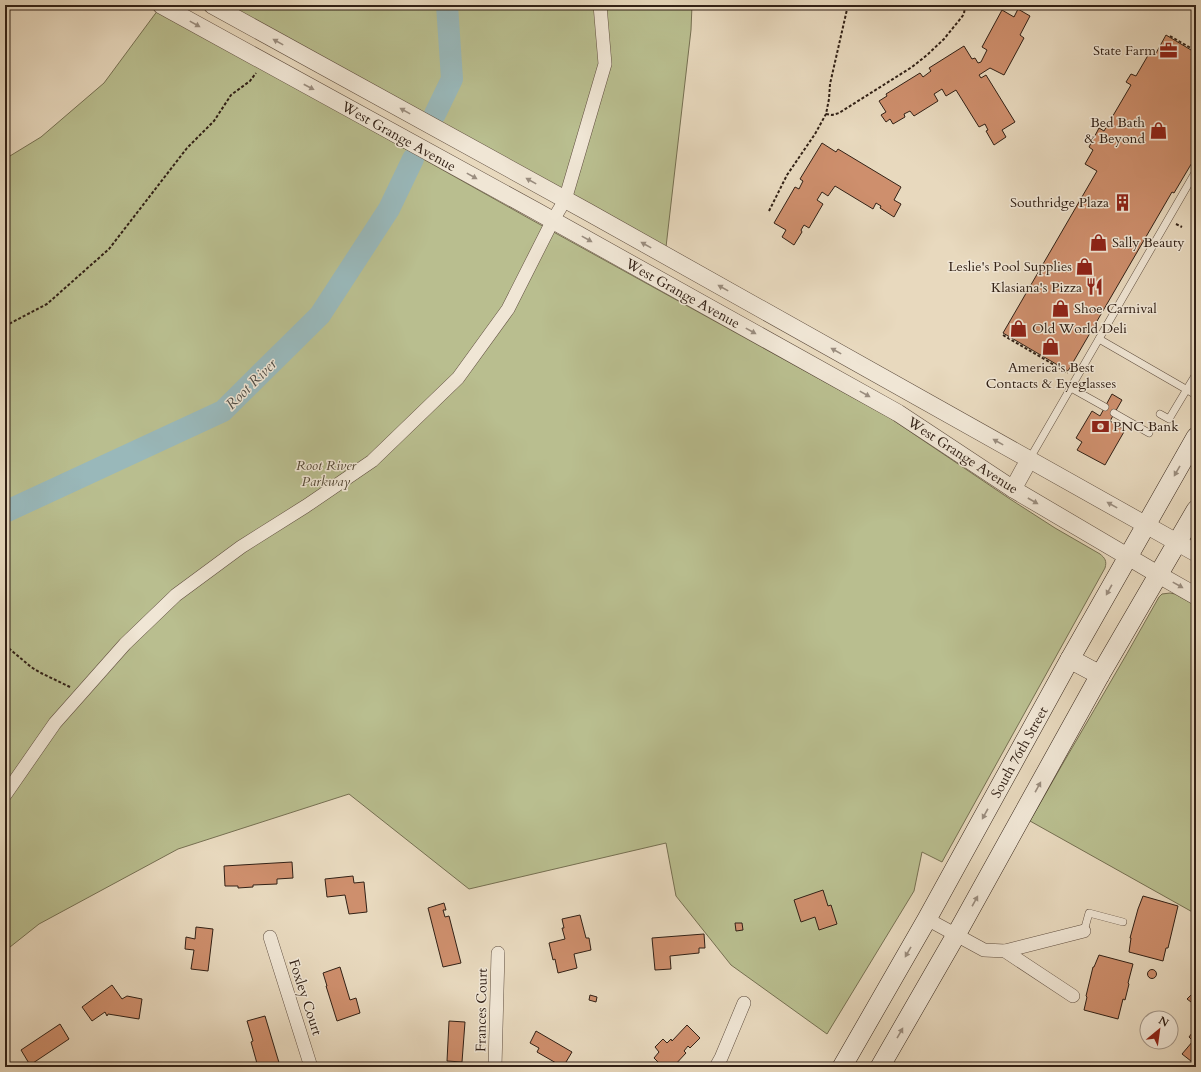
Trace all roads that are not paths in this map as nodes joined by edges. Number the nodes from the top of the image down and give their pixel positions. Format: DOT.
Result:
graph roads {
  1 [pos="161,5"];
  2 [pos="212,5"];
  3 [pos="600,5"];
  4 [pos="427,124"];
  5 [pos="415,144"];
  6 [pos="1196,171"];
  7 [pos="565,200"];
  8 [pos="553,220"];
  9 [pos="1099,339"];
  10 [pos="1196,374"];
  11 [pos="1071,388"];
  12 [pos="1187,390"];
  13 [pos="1196,395"];
  14 [pos="1105,407"];
  15 [pos="1114,413"];
  16 [pos="1160,414"];
  17 [pos="1149,433"];
  18 [pos="1196,437"];
  19 [pos="1029,460"];
  20 [pos="1013,489"];
  21 [pos="1196,510"];
  22 [pos="1146,524"];
  23 [pos="1177,542"];
  24 [pos="1196,553"];
  25 [pos="1128,556"];
  26 [pos="1159,575"];
  27 [pos="1196,596"];
  28 [pos="1070,659"];
  29 [pos="1100,675"];
  30 [pos="5,795"];
  31 [pos="927,919"];
  32 [pos="1122,922"];
  33 [pos="1084,931"];
  34 [pos="956,935"];
  35 [pos="270,937"];
  36 [pos="1005,952"];
  37 [pos="498,953"];
  38 [pos="1073,996"];
  39 [pos="744,1003"];
  40 [pos="311,1067"];
  41 [pos="495,1067"];
  42 [pos="716,1067"];
  43 [pos="842,1067"];
  44 [pos="880,1067"];
  1 -- 5 [label="street, West Grange Avenue, one-way"];
  4 -- 2 [label="street, West Grange Avenue, one-way"];
  3 -- 7 [label="street"];
  4 -- 5 [label="street"];
  7 -- 4 [label="street, West Grange Avenue, one-way"];
  5 -- 8 [label="street, West Grange Avenue, one-way"];
  6 -- 9 [label="lane"];
  7 -- 8 [label="street"];
  19 -- 7 [label="street, West Grange Avenue, one-way"];
  8 -- 20 [label="street, West Grange Avenue, one-way"];
  8 -- 30 [label="street"];
  9 -- 11 [label="lane"];
  9 -- 12 [label="lane"];
  10 -- 12 [label="lane"];
  11 -- 14 [label="lane"];
  11 -- 19 [label="lane"];
  12 -- 13 [label="lane"];
  12 -- 16 [label="lane"];
  15 -- 17 [label="lane"];
  18 -- 22 [label="main road, South 76th Street, one-way"];
  19 -- 20 [label="street"];
  22 -- 19 [label="street, West Grange Avenue, one-way"];
  20 -- 25 [label="street, West Grange Avenue, one-way"];
  21 -- 23 [label="main road"];
  22 -- 23 [label="street, West Grange Avenue"];
  22 -- 25 [label="main road, South 76th Street"];
  23 -- 24 [label="street, West Grange Avenue"];
  23 -- 26 [label="main road"];
  25 -- 26 [label="street, West Grange Avenue"];
  25 -- 28 [label="main road, South 76th Street, one-way"];
  26 -- 27 [label="street, West Grange Avenue, one-way"];
  26 -- 29 [label="main road"];
  28 -- 29 [label="main road"];
  28 -- 31 [label="main road, South 76th Street, one-way"];
  34 -- 29 [label="main road, one-way"];
  31 -- 34 [label="street"];
  31 -- 43 [label="main road, South 76th Street, one-way"];
  32 -- 33 [label="lane"];
  33 -- 36 [label="street"];
  34 -- 36 [label="street"];
  44 -- 34 [label="main road, one-way"];
  35 -- 40 [label="street, Foxley Court"];
  36 -- 38 [label="street"];
  37 -- 41 [label="street, Frances Court"];
  39 -- 42 [label="street"];
}
